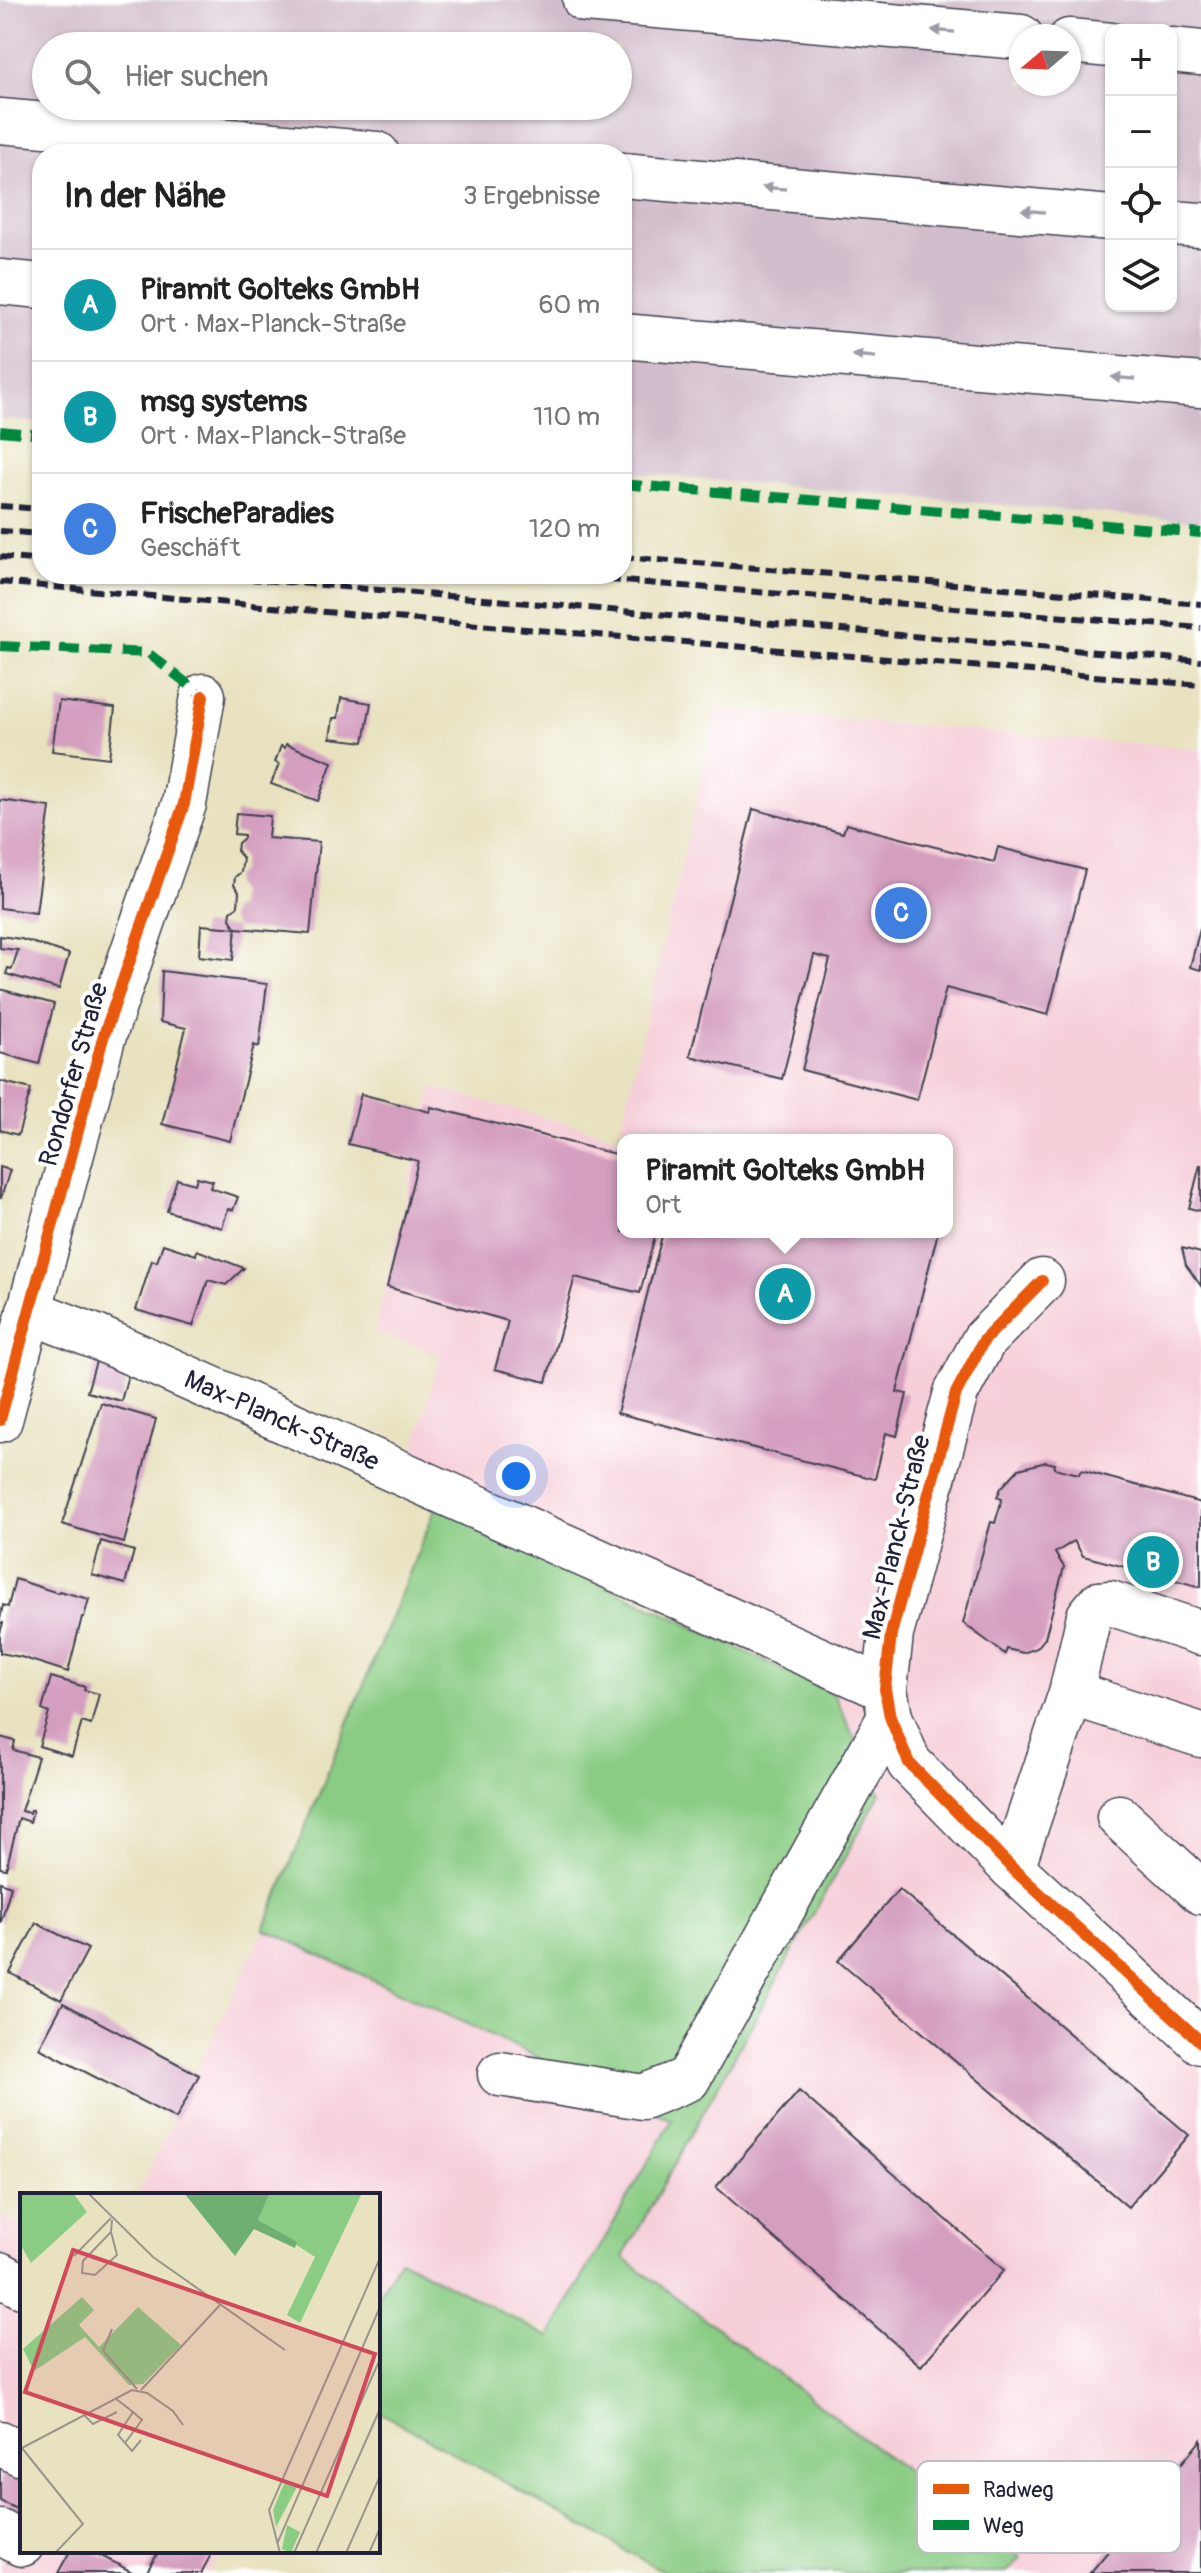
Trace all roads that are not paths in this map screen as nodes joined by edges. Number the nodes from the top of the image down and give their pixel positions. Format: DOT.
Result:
graph roads {
  1 [pos="585,0"];
  2 [pos="1009,36"];
  3 [pos="1081,42"];
  4 [pos="1105,44"];
  5 [pos="1177,51"];
  6 [pos="1201,53"];
  7 [pos="0,121"];
  8 [pos="263,144"];
  9 [pos="632,176"];
  10 [pos="1105,217"];
  11 [pos="1177,223"];
  12 [pos="1201,225"];
  13 [pos="0,282"];
  14 [pos="32,285"];
  15 [pos="632,337"];
  16 [pos="1201,385"];
  17 [pos="203,696"];
  18 [pos="1042,1281"];
  19 [pos="29,1311"];
  20 [pos="0,1420"];
  21 [pos="1201,1633"];
  22 [pos="1071,1693"];
  23 [pos="888,1703"];
  24 [pos="1201,1735"];
  25 [pos="1119,1817"];
  26 [pos="1012,1868"];
  27 [pos="1201,1892"];
  28 [pos="1201,2042"];
  29 [pos="500,2074"];
  30 [pos="0,2274"];
  31 [pos="20,2285"];
  32 [pos="0,2443"];
  33 [pos="20,2453"];
  34 [pos="0,2532"];
  35 [pos="20,2542"];
  2 -- 1 [label="street, one-way"];
  3 -- 4 [label="street"];
  5 -- 6 [label="street"];
  7 -- 8 [label="street"];
  10 -- 9 [label="street, one-way"];
  11 -- 12 [label="street"];
  13 -- 14 [label="street"];
  16 -- 15 [label="street, one-way"];
  17 -- 19 [label="street, Rondorfer Straße"];
  18 -- 23 [label="street, Max-Planck-Straße"];
  19 -- 20 [label="street, Rondorfer Straße"];
  19 -- 23 [label="street, Max-Planck-Straße"];
  21 -- 22 [label="street"];
  22 -- 24 [label="street"];
  22 -- 26 [label="street"];
  23 -- 26 [label="street, Max-Planck-Straße"];
  23 -- 29 [label="street"];
  25 -- 27 [label="street"];
  26 -- 28 [label="street, Max-Planck-Straße"];
  30 -- 31 [label="street"];
  32 -- 33 [label="street"];
  34 -- 35 [label="street"];
}
